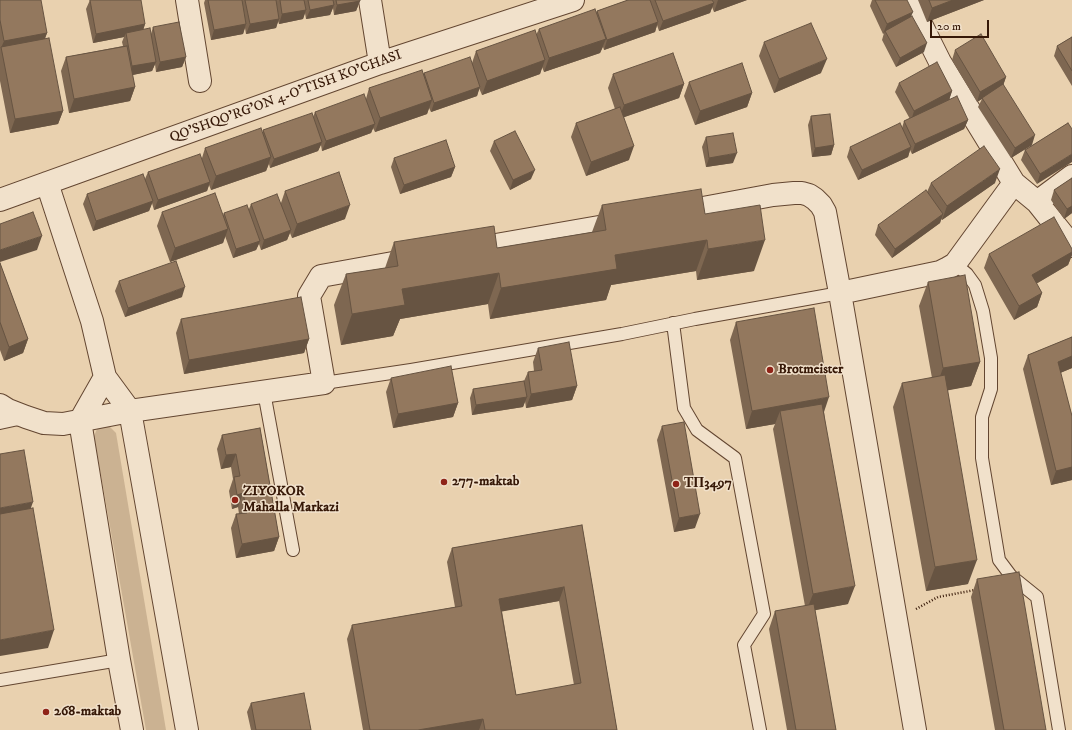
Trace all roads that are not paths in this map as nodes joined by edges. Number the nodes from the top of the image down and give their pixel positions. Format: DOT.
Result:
graph roads {
  1 [pos="187,0"];
  2 [pos="370,0"];
  3 [pos="573,0"];
  4 [pos="909,0"];
  5 [pos="380,63"];
  6 [pos="200,81"];
  7 [pos="1072,176"];
  8 [pos="47,182"];
  9 [pos="1014,183"];
  10 [pos="0,200"];
  11 [pos="1037,202"];
  12 [pos="1072,246"];
  13 [pos="955,264"];
  14 [pos="840,293"];
  15 [pos="673,323"];
  16 [pos="105,377"];
  17 [pos="324,383"];
  18 [pos="264,392"];
  19 [pos="0,405"];
  20 [pos="130,411"];
  21 [pos="26,417"];
  22 [pos="80,421"];
  23 [pos="0,423"];
  24 [pos="293,550"];
  25 [pos="119,660"];
  26 [pos="0,680"];
  27 [pos="132,730"];
  28 [pos="187,730"];
  29 [pos="760,730"];
  30 [pos="915,730"];
  31 [pos="1059,730"];
  1 -- 6 [label="street"];
  2 -- 5 [label="street"];
  3 -- 5 [label="street, QO'SHQO'RG'ON 4-O'TISH KO'CHASI"];
  4 -- 9 [label="street"];
  5 -- 8 [label="street, QO'SHQO'RG'ON 4-O'TISH KO'CHASI"];
  7 -- 11 [label="street"];
  8 -- 10 [label="street, QO'SHQO'RG'ON 4-O'TISH KO'CHASI"];
  8 -- 16 [label="street"];
  9 -- 11 [label="street"];
  9 -- 13 [label="street"];
  11 -- 12 [label="street"];
  13 -- 14 [label="street"];
  13 -- 31 [label="lane"];
  14 -- 15 [label="lane"];
  14 -- 17 [label="street"];
  14 -- 30 [label="street"];
  15 -- 17 [label="lane"];
  15 -- 29 [label="lane"];
  16 -- 20 [label="street"];
  16 -- 22 [label="street"];
  17 -- 18 [label="street"];
  18 -- 20 [label="street"];
  18 -- 24 [label="lane"];
  19 -- 21 [label="street"];
  20 -- 22 [label="street"];
  20 -- 28 [label="street"];
  21 -- 22 [label="street"];
  21 -- 23 [label="lane"];
  22 -- 25 [label="street"];
  25 -- 26 [label="lane"];
  25 -- 27 [label="street"];
}
